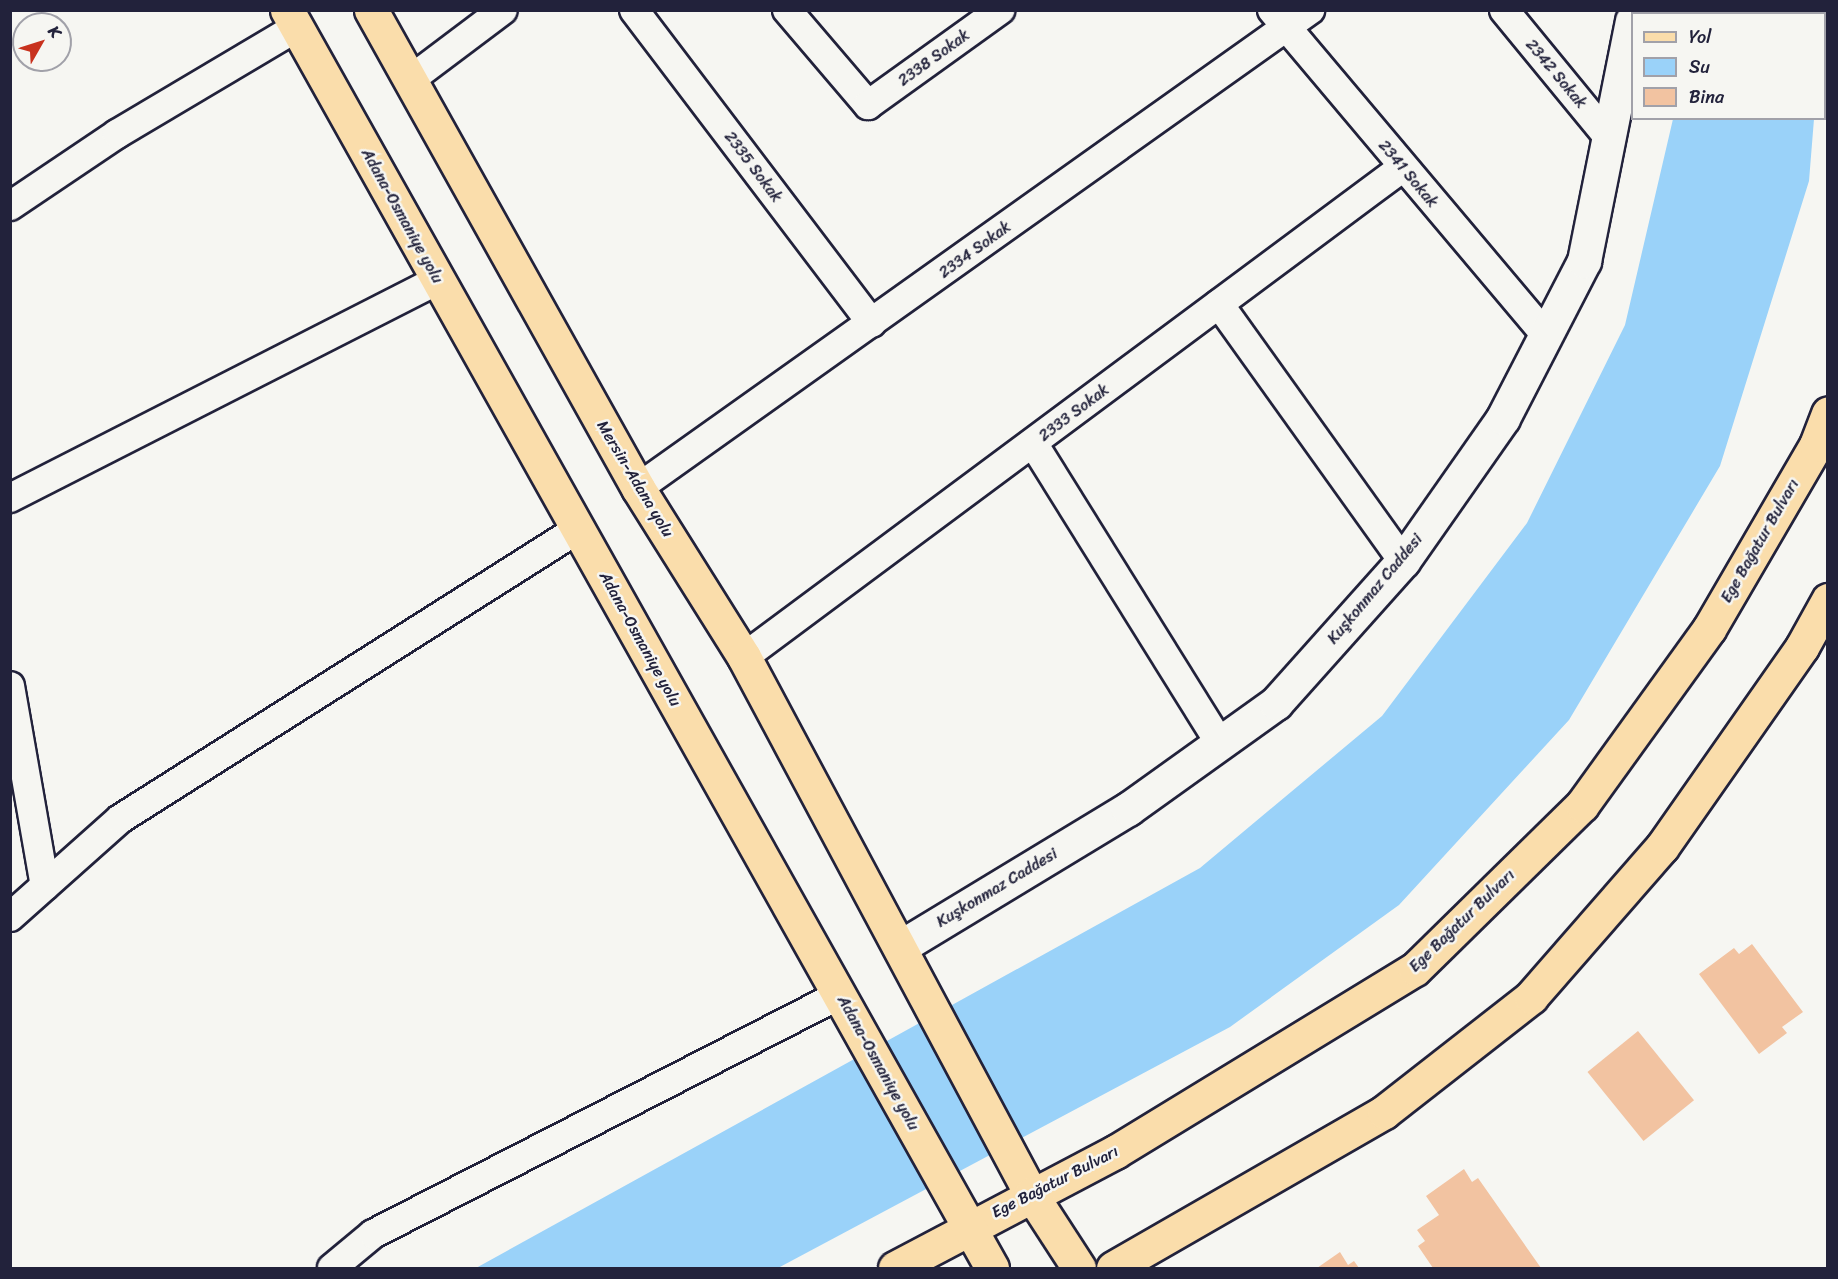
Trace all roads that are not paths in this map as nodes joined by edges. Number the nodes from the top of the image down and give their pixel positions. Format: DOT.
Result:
graph roads {
  1 [pos="371,10"];
  2 [pos="503,10"];
  3 [pos="634,10"];
  4 [pos="787,10"];
  5 [pos="1000,10"];
  6 [pos="1310,10"];
  7 [pos="1504,10"];
  8 [pos="292,19"];
  9 [pos="1279,20"];
  10 [pos="1631,26"];
  11 [pos="410,80"];
  12 [pos="1609,138"];
  13 [pos="1402,167"];
  14 [pos="10,206"];
  15 [pos="438,280"];
  16 [pos="1219,304"];
  17 [pos="872,323"];
  18 [pos="1546,335"];
  19 [pos="1827,413"];
  20 [pos="1033,443"];
  21 [pos="639,488"];
  22 [pos="10,498"];
  23 [pos="578,529"];
  24 [pos="1402,561"];
  25 [pos="1827,600"];
  26 [pos="744,657"];
  27 [pos="10,686"];
  28 [pos="1220,743"];
  29 [pos="45,886"];
  30 [pos="10,917"];
  31 [pos="900,947"];
  32 [pos="839,995"];
  33 [pos="1026,1184"];
  34 [pos="964,1217"];
  35 [pos="332,1269"];
  36 [pos="895,1269"];
  37 [pos="992,1269"];
  38 [pos="1079,1269"];
  39 [pos="1113,1269"];
  1 -- 11 [label="main road, Mersin-Adana yolu"];
  2 -- 11 [label="street"];
  3 -- 17 [label="street, 2335 Sokak"];
  4 -- 5 [label="street, 2338 Sokak"];
  6 -- 9 [label="street, 2334 Sokak"];
  7 -- 12 [label="street, 2342 Sokak"];
  8 -- 14 [label="street"];
  8 -- 15 [label="main road, Adana-Osmaniye yolu"];
  9 -- 13 [label="street, 2341 Sokak"];
  9 -- 17 [label="street, 2334 Sokak"];
  10 -- 12 [label="street, Kuşkonmaz Caddesi"];
  11 -- 21 [label="main road, Mersin-Adana yolu"];
  12 -- 18 [label="street, Kuşkonmaz Caddesi"];
  13 -- 16 [label="street, 2333 Sokak"];
  13 -- 18 [label="street, 2341 Sokak"];
  15 -- 22 [label="street"];
  15 -- 23 [label="main road, Adana-Osmaniye yolu"];
  16 -- 20 [label="street, 2333 Sokak"];
  16 -- 24 [label="street"];
  17 -- 21 [label="street, 2334 Sokak"];
  18 -- 24 [label="street, Kuşkonmaz Caddesi"];
  19 -- 33 [label="main road, Ege Bağatur Bulvarı"];
  20 -- 26 [label="street, 2333 Sokak"];
  20 -- 28 [label="street"];
  21 -- 26 [label="main road, Mersin-Adana yolu"];
  23 -- 29 [label="street"];
  23 -- 32 [label="main road, Adana-Osmaniye yolu"];
  24 -- 28 [label="street, Kuşkonmaz Caddesi"];
  25 -- 39 [label="main road"];
  26 -- 31 [label="main road, Mersin-Adana yolu"];
  27 -- 29 [label="street"];
  28 -- 31 [label="street, Kuşkonmaz Caddesi"];
  29 -- 30 [label="street"];
  31 -- 33 [label="main road"];
  32 -- 34 [label="main road, Adana-Osmaniye yolu"];
  32 -- 35 [label="street"];
  33 -- 34 [label="main road, Ege Bağatur Bulvarı"];
  33 -- 38 [label="main road"];
  34 -- 36 [label="main road, Ege Bağatur Bulvarı"];
  34 -- 37 [label="main road, Adana-Osmaniye yolu"];
}
